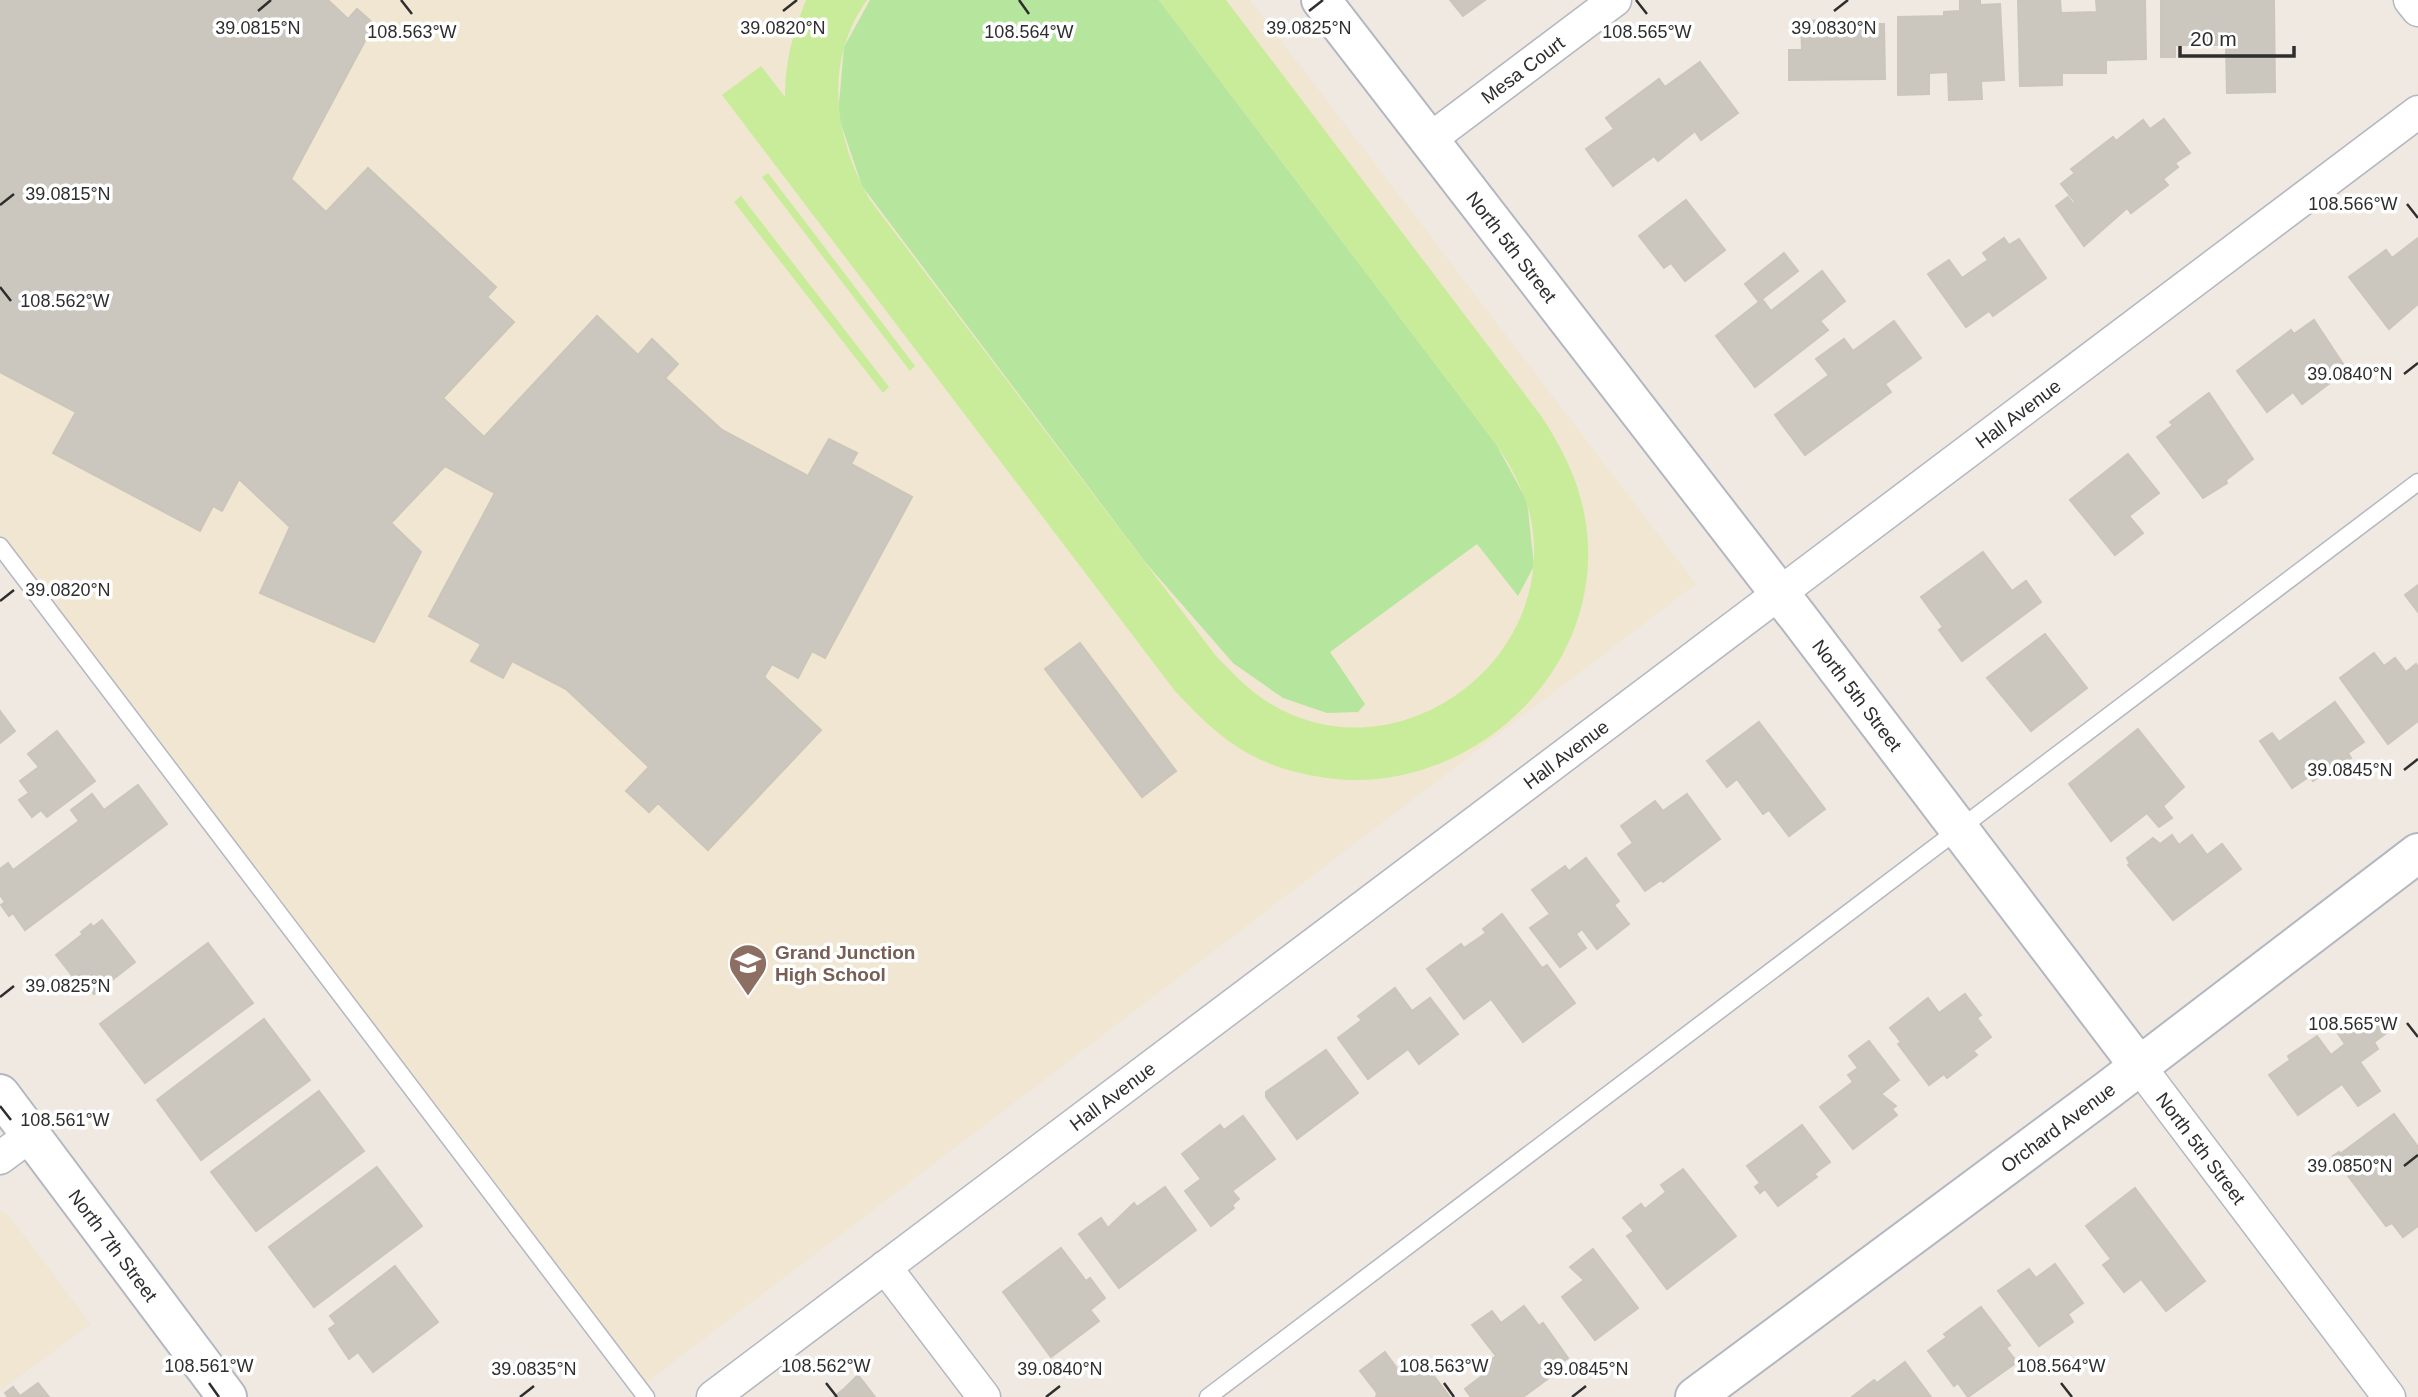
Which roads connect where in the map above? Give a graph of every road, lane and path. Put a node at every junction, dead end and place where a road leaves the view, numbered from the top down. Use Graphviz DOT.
graph roads {
  1 [pos="1321,0"];
  2 [pos="1615,0"];
  3 [pos="2410,0"];
  4 [pos="2418,10"];
  5 [pos="2418,112"];
  6 [pos="1429,140"];
  7 [pos="2418,482"];
  8 [pos="0,546"];
  9 [pos="1779,592"];
  10 [pos="1960,829"];
  11 [pos="2418,853"];
  12 [pos="2139,1066"];
  13 [pos="0,1094"];
  14 [pos="31,1135"];
  15 [pos="0,1158"];
  16 [pos="886,1267"];
  17 [pos="228,1397"];
  18 [pos="646,1397"];
  19 [pos="713,1397"];
  20 [pos="984,1397"];
  21 [pos="1208,1397"];
  22 [pos="1695,1397"];
  23 [pos="2389,1397"];
  1 -- 6 [label="street, North 5th Street"];
  2 -- 6 [label="street, Mesa Court"];
  3 -- 4 [label="street"];
  5 -- 9 [label="street, Hall Avenue"];
  6 -- 9 [label="street, North 5th Street"];
  7 -- 10 [label="lane"];
  8 -- 18 [label="lane"];
  9 -- 10 [label="street, North 5th Street"];
  9 -- 16 [label="street, Hall Avenue"];
  10 -- 12 [label="street, North 5th Street"];
  10 -- 21 [label="lane"];
  11 -- 12 [label="street, Orchard Avenue"];
  12 -- 22 [label="street, Orchard Avenue"];
  12 -- 23 [label="street, North 5th Street"];
  13 -- 14 [label="street, North 7th Street"];
  14 -- 15 [label="street"];
  14 -- 17 [label="street, North 7th Street"];
  16 -- 19 [label="street, Hall Avenue"];
  16 -- 20 [label="street"];
}
